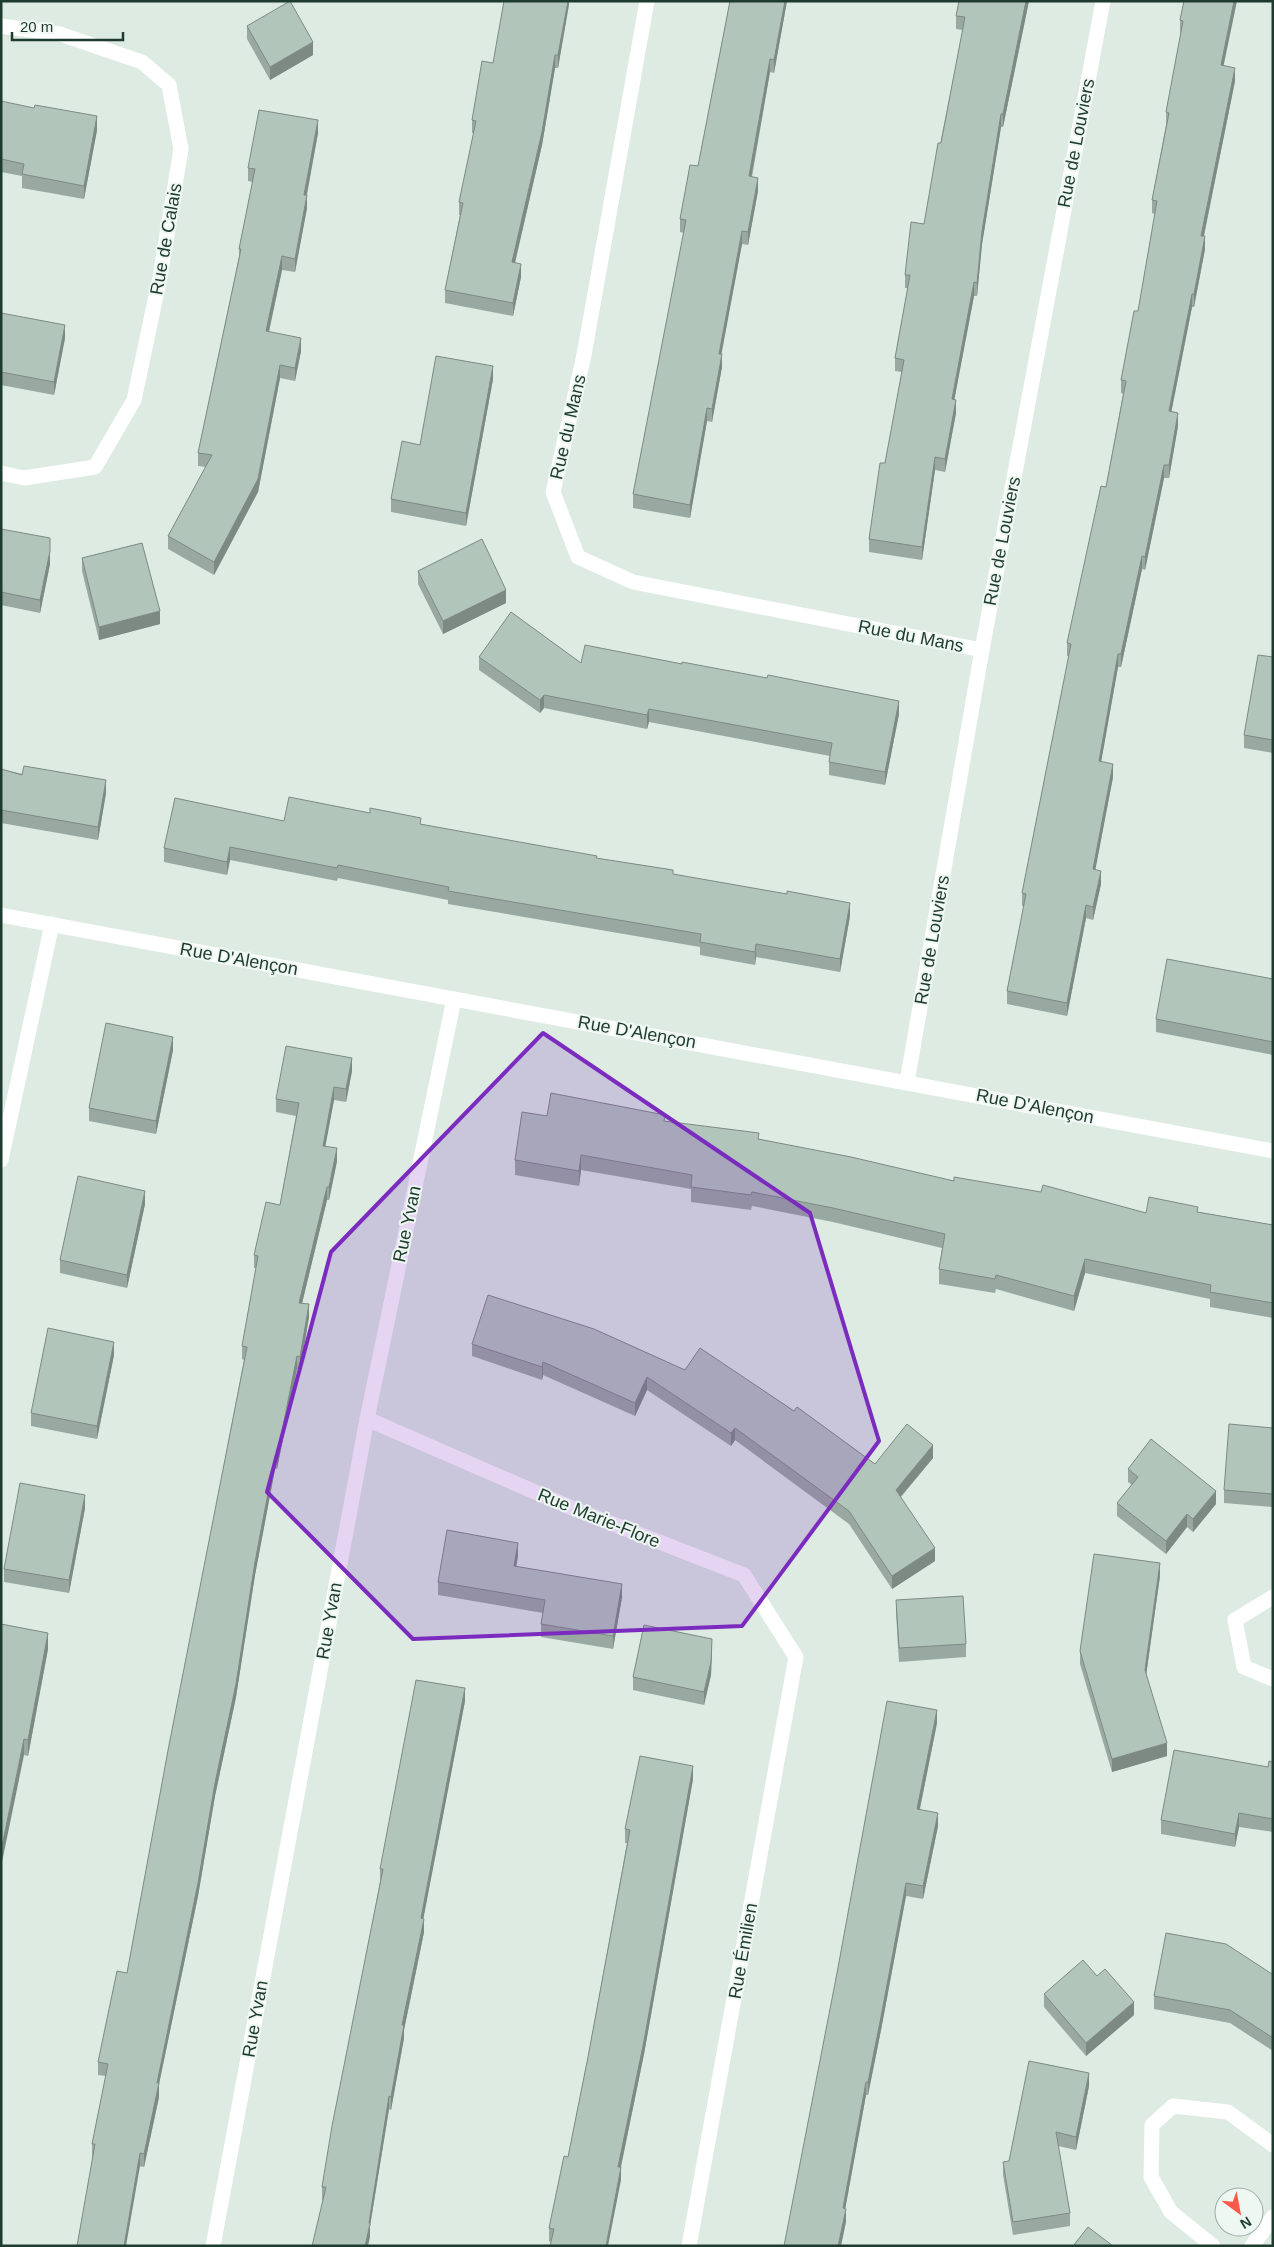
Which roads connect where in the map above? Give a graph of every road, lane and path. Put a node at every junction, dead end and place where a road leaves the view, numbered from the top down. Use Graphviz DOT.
graph roads {
  1 [pos="647,1"];
  2 [pos="1103,1"];
  3 [pos="1,26"];
  4 [pos="1,474"];
  5 [pos="982,650"];
  6 [pos="1,915"];
  7 [pos="52,924"];
  8 [pos="454,998"];
  9 [pos="907,1082"];
  10 [pos="1273,1150"];
  11 [pos="1,1160"];
  12 [pos="366,1419"];
  13 [pos="1273,1597"];
  14 [pos="796,1657"];
  15 [pos="1273,1679"];
  16 [pos="1273,2145"];
  17 [pos="1273,2217"];
  18 [pos="213,2246"];
  19 [pos="689,2246"];
  20 [pos="1213,2246"];
  21 [pos="1252,2246"];
  1 -- 5 [label="street, Rue du Mans"];
  2 -- 5 [label="street, Rue de Louviers"];
  3 -- 4 [label="street, Rue de Calais"];
  5 -- 9 [label="street, Rue de Louviers"];
  6 -- 7 [label="street, Rue D'Alençon"];
  7 -- 8 [label="street, Rue D'Alençon"];
  7 -- 11 [label="street"];
  8 -- 9 [label="street, Rue D'Alençon"];
  8 -- 12 [label="street, Rue Yvan"];
  9 -- 10 [label="street, Rue D'Alençon"];
  12 -- 14 [label="street, Rue Marie-Flore"];
  12 -- 18 [label="street, Rue Yvan"];
  13 -- 15 [label="street"];
  14 -- 19 [label="street, Rue Émilien"];
  16 -- 20 [label="street"];
  17 -- 21 [label="street"];
}
